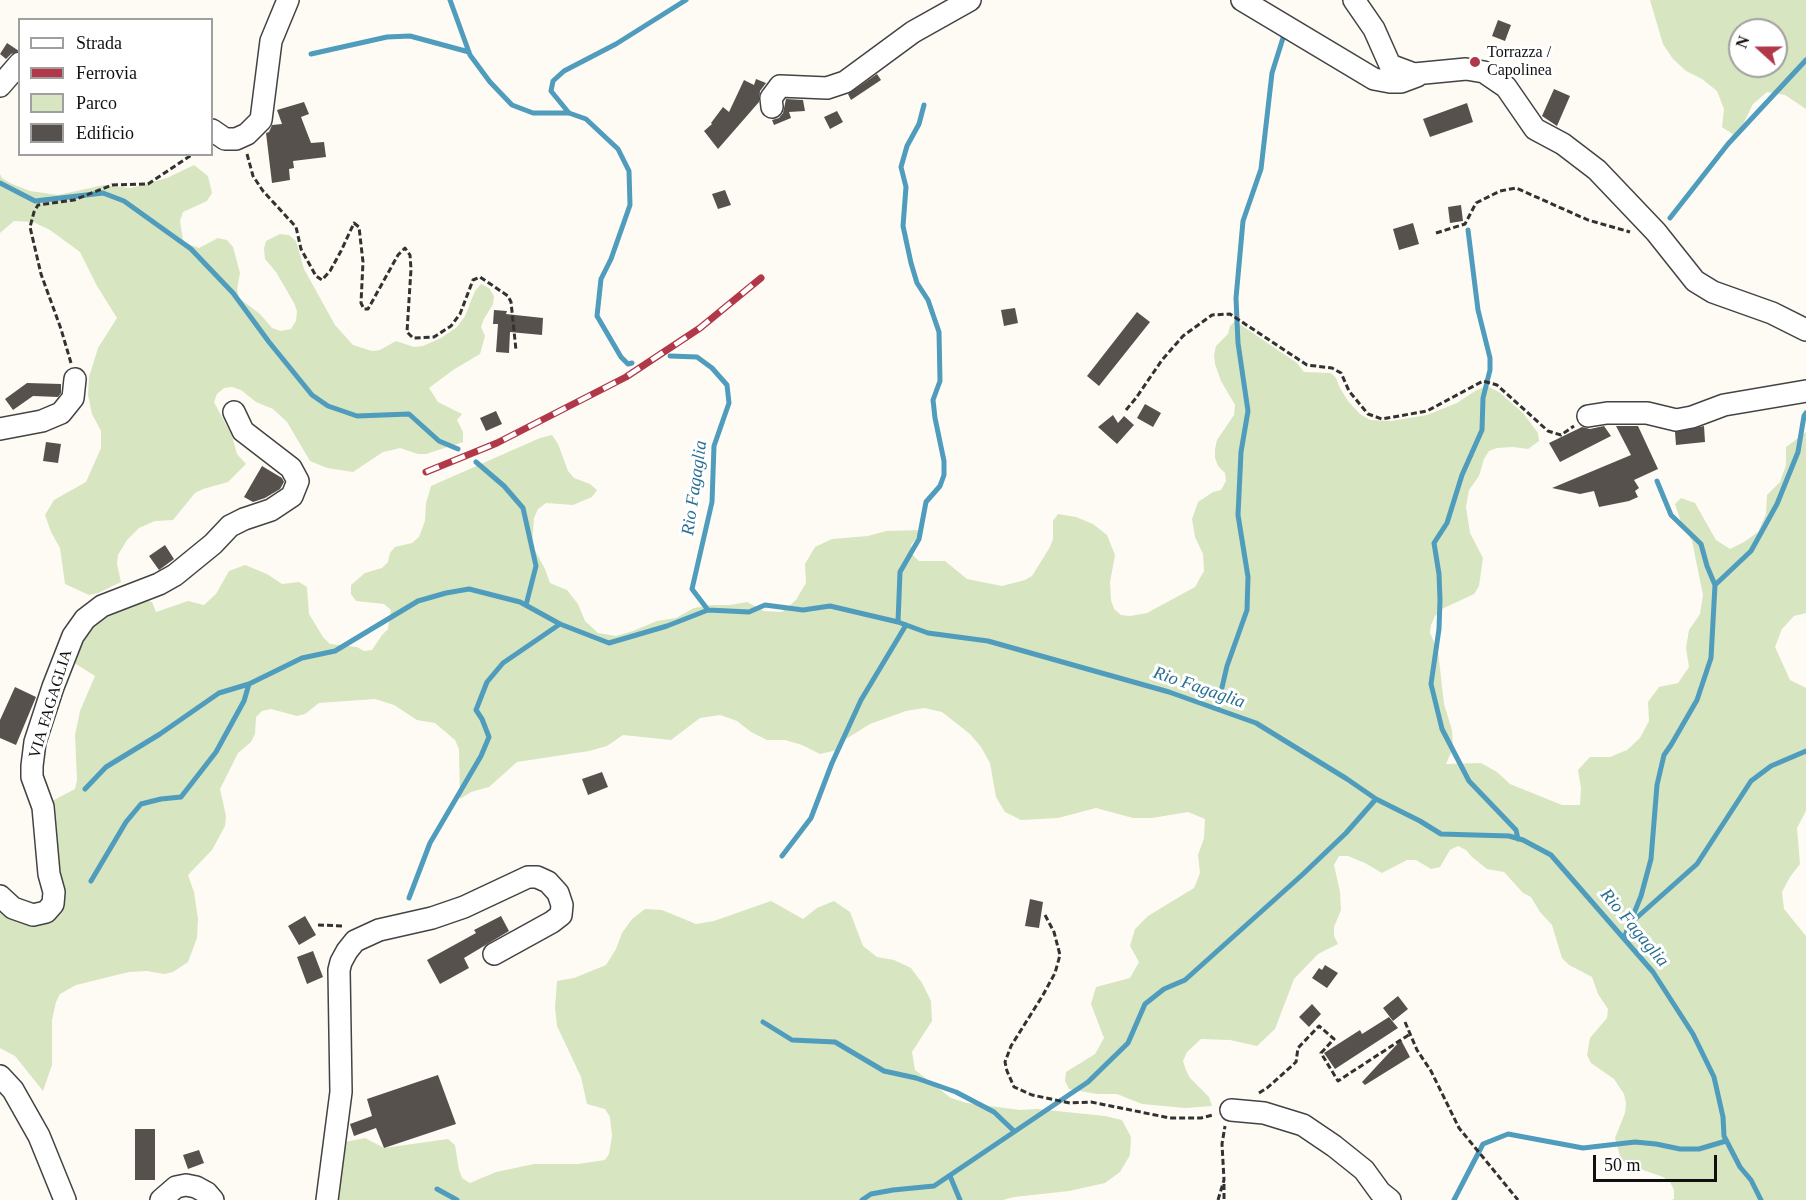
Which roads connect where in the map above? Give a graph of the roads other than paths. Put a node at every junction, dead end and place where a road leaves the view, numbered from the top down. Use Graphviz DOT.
graph roads {
  1 [pos="288,0"];
  2 [pos="970,0"];
  3 [pos="1242,0"];
  4 [pos="1354,0"];
  5 [pos="18,65"];
  6 [pos="1426,73"];
  7 [pos="0,86"];
  8 [pos="772,106"];
  9 [pos="213,131"];
  10 [pos="1806,330"];
  11 [pos="75,379"];
  12 [pos="1806,391"];
  13 [pos="234,412"];
  14 [pos="1588,416"];
  15 [pos="0,429"];
  16 [pos="0,896"];
  17 [pos="494,954"];
  18 [pos="0,1076"];
  19 [pos="1231,1110"];
  20 [pos="65,1200"];
  21 [pos="161,1200"];
  22 [pos="213,1200"];
  23 [pos="327,1200"];
  24 [pos="1390,1200"];
  1 -- 9 [label="street"];
  2 -- 8 [label="street"];
  3 -- 6 [label="street"];
  4 -- 6 [label="street"];
  5 -- 7 [label="street"];
  6 -- 10 [label="street"];
  11 -- 15 [label="street"];
  12 -- 14 [label="street"];
  13 -- 16 [label="street, VIA FAGAGLIA"];
  17 -- 23 [label="street"];
  18 -- 20 [label="street"];
  19 -- 24 [label="street"];
  21 -- 22 [label="street"];
}
